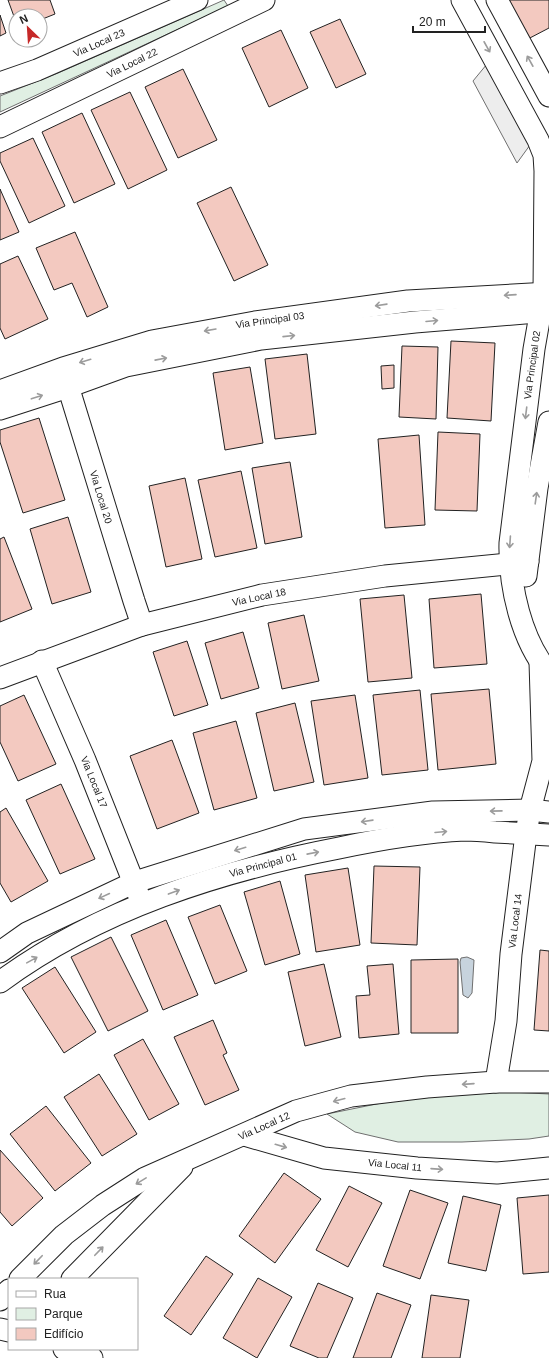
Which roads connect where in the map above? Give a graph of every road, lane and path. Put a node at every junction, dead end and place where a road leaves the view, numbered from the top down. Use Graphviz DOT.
graph roads {
  1 [pos="197,0"];
  2 [pos="462,0"];
  3 [pos="497,0"];
  4 [pos="251,3"];
  5 [pos="0,83"];
  6 [pos="549,96"];
  7 [pos="0,127"];
  8 [pos="546,302"];
  9 [pos="65,378"];
  10 [pos="0,391"];
  11 [pos="0,409"];
  12 [pos="549,422"];
  13 [pos="519,562"];
  14 [pos="142,624"];
  15 [pos="42,661"];
  16 [pos="544,667"];
  17 [pos="0,678"];
  18 [pos="546,757"];
  19 [pos="540,811"];
  20 [pos="526,834"];
  21 [pos="549,835"];
  22 [pos="135,882"];
  23 [pos="142,904"];
  24 [pos="0,952"];
  25 [pos="0,982"];
  26 [pos="496,1082"];
  27 [pos="549,1082"];
  28 [pos="244,1135"];
  29 [pos="189,1159"];
  30 [pos="549,1168"];
  31 [pos="21,1278"];
  32 [pos="73,1278"];
  33 [pos="8,1291"];
  34 [pos="0,1300"];
  35 [pos="67,1350"];
  36 [pos="92,1358"];
  1 -- 5 [label="street, Via Local 23"];
  2 -- 8 [label="street, Via Principal 02, one-way"];
  6 -- 3 [label="street, one-way"];
  4 -- 7 [label="street, Via Local 22"];
  8 -- 9 [label="street, Via Principal 03"];
  8 -- 13 [label="street, Via Principal 02, one-way"];
  9 -- 10 [label="street, Via Principal 03"];
  11 -- 9 [label="street, Via Principal 03, one-way"];
  9 -- 14 [label="street, Via Local 20"];
  13 -- 12 [label="street, Via Principal 02, one-way"];
  13 -- 14 [label="street, Via Local 18"];
  13 -- 16 [label="street, Via Principal 02"];
  14 -- 15 [label="street, Via Local 18"];
  15 -- 17 [label="street, Via Local 18"];
  15 -- 22 [label="street, Via Local 17"];
  16 -- 18 [label="street, Via Local 14"];
  18 -- 19 [label="street, Via Local 14"];
  19 -- 20 [label="street, Via Local 14"];
  19 -- 22 [label="street, Via Principal 01, one-way"];
  20 -- 21 [label="street, Via Principal 01"];
  23 -- 20 [label="street, Via Principal 01, one-way"];
  20 -- 26 [label="street, Via Local 14"];
  22 -- 23 [label="street, Via Local 17"];
  22 -- 24 [label="street, Via Principal 01, one-way"];
  25 -- 23 [label="street, Via Principal 01, one-way"];
  26 -- 27 [label="street, Via Local 12"];
  26 -- 28 [label="street, Via Local 12, one-way"];
  28 -- 29 [label="street, Via Local 12"];
  28 -- 30 [label="street, Via Local 11, one-way"];
  29 -- 31 [label="street, Via Local 12, one-way"];
  32 -- 29 [label="street, one-way"];
  33 -- 34 [label="street"];
  35 -- 36 [label="street"];
}
